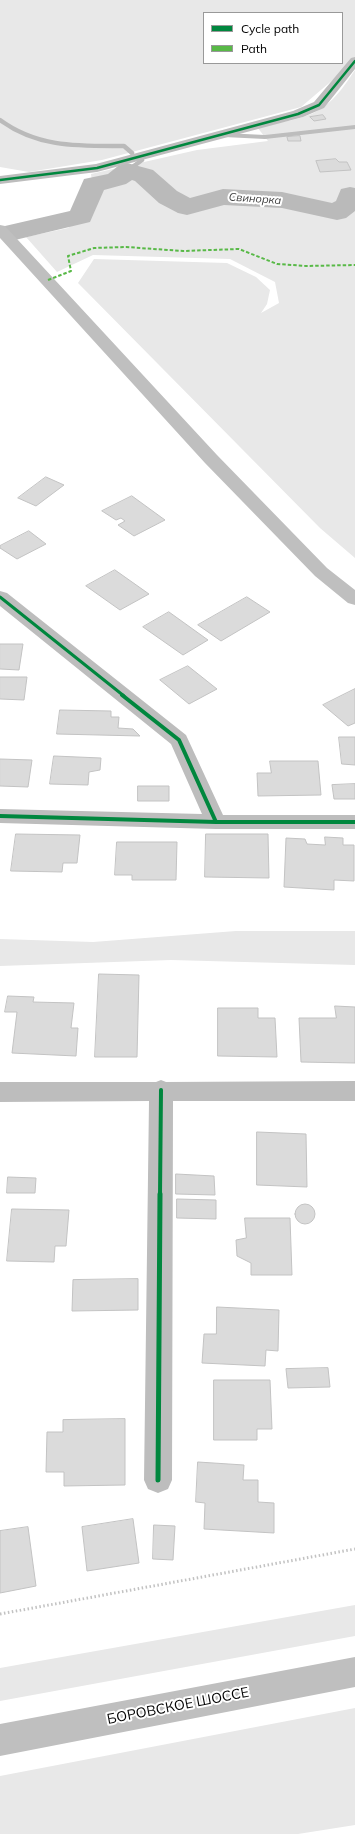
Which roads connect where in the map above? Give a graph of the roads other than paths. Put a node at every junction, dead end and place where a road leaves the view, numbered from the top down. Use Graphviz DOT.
graph roads {
  1 [pos="355,61"];
  2 [pos="355,127"];
  3 [pos="224,135"];
  4 [pos="0,180"];
  5 [pos="0,229"];
  6 [pos="0,597"];
  7 [pos="355,599"];
  8 [pos="0,816"];
  9 [pos="216,822"];
  10 [pos="355,822"];
  11 [pos="161,1090"];
  12 [pos="355,1091"];
  13 [pos="0,1092"];
  14 [pos="158,1480"];
  15 [pos="355,1672"];
  16 [pos="0,1740"];
  1 -- 3 [label="street"];
  2 -- 3 [label="lane"];
  3 -- 4 [label="street"];
  5 -- 7 [label="main road"];
  6 -- 9 [label="street"];
  8 -- 9 [label="street"];
  9 -- 10 [label="street"];
  11 -- 12 [label="street"];
  11 -- 13 [label="street"];
  11 -- 14 [label="street"];
  15 -- 16 [label="main road, БОРОВСКОЕ ШОССЕ"];
}
